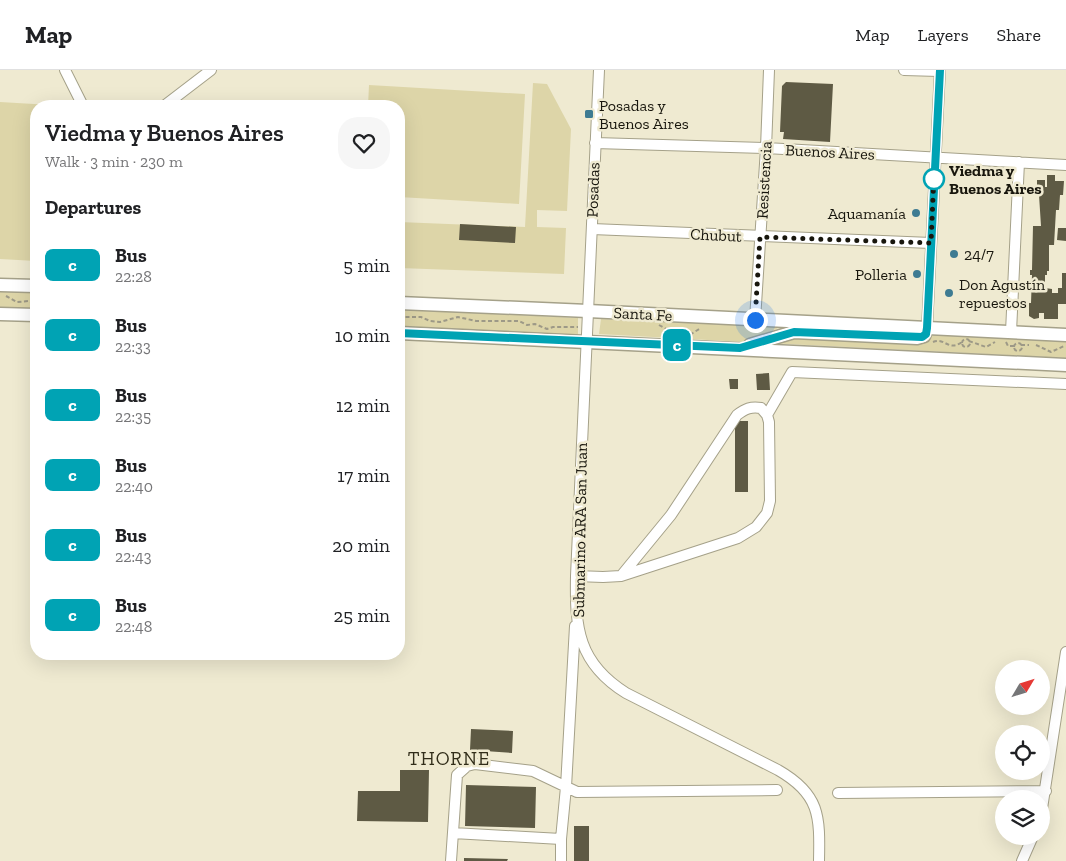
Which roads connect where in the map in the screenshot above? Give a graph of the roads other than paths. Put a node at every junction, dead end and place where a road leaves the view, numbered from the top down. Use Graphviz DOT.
graph roads {
  1 [pos="65,70"];
  2 [pos="211,70"];
  3 [pos="599,70"];
  4 [pos="769,70"];
  5 [pos="904,70"];
  6 [pos="940,71"];
  7 [pos="80,100"];
  8 [pos="172,100"];
  9 [pos="595,143"];
  10 [pos="766,148"];
  11 [pos="935,158"];
  12 [pos="1019,162"];
  13 [pos="1066,165"];
  14 [pos="592,229"];
  15 [pos="760,237"];
  16 [pos="931,243"];
  17 [pos="30,287"];
  18 [pos="1,290"];
  19 [pos="405,303"];
  20 [pos="588,311"];
  21 [pos="0,314"];
  22 [pos="30,315"];
  23 [pos="755,320"];
  24 [pos="927,328"];
  25 [pos="405,332"];
  26 [pos="1005,336"];
  27 [pos="1065,340"];
  28 [pos="586,341"];
  29 [pos="740,348"];
  30 [pos="1066,365"];
  31 [pos="1066,384"];
  32 [pos="767,415"];
  33 [pos="576,576"];
  34 [pos="621,576"];
  35 [pos="576,610"];
  36 [pos="1066,652"];
  37 [pos="566,787"];
  38 [pos="777,790"];
  39 [pos="1046,790"];
  40 [pos="995,791"];
  41 [pos="838,793"];
  42 [pos="453,834"];
  43 [pos="561,839"];
  44 [pos="1029,845"];
  45 [pos="451,861"];
  46 [pos="561,861"];
  47 [pos="819,861"];
  48 [pos="1022,861"];
  1 -- 7 [label="street"];
  2 -- 8 [label="street"];
  3 -- 9 [label="street, Posadas"];
  4 -- 10 [label="street, Resistencia"];
  5 -- 6 [label="street"];
  6 -- 11 [label="street"];
  9 -- 10 [label="street, Buenos Aires"];
  9 -- 14 [label="street, Posadas"];
  10 -- 11 [label="street, Buenos Aires"];
  10 -- 15 [label="street, Resistencia"];
  11 -- 12 [label="street, Buenos Aires"];
  11 -- 16 [label="street"];
  12 -- 13 [label="street, Buenos Aires"];
  12 -- 26 [label="street"];
  14 -- 15 [label="street, Chubut"];
  14 -- 20 [label="street, Posadas"];
  15 -- 16 [label="street, Chubut"];
  15 -- 23 [label="street, Resistencia"];
  16 -- 24 [label="street"];
  17 -- 18 [label="main road"];
  19 -- 20 [label="main road, Santa Fe"];
  20 -- 23 [label="main road, Santa Fe"];
  20 -- 28 [label="street, Submarino ARA San Juan"];
  21 -- 22 [label="main road"];
  23 -- 24 [label="main road, Santa Fe"];
  24 -- 26 [label="main road, Santa Fe"];
  24 -- 29 [label="main road"];
  25 -- 28 [label="main road, Santa Fe"];
  26 -- 27 [label="main road, Santa Fe"];
  28 -- 29 [label="main road, Santa Fe"];
  28 -- 33 [label="street, Submarino ARA San Juan"];
  29 -- 30 [label="main road, Santa Fe"];
  31 -- 32 [label="street"];
  32 -- 34 [label="street"];
  32 -- 34 [label="street"];
  33 -- 34 [label="street"];
  33 -- 35 [label="street, Submarino ARA San Juan"];
  35 -- 37 [label="street"];
  35 -- 47 [label="street, Submarino ARA San Juan"];
  36 -- 39 [label="street"];
  37 -- 38 [label="street"];
  37 -- 42 [label="street"];
  37 -- 43 [label="street"];
  40 -- 41 [label="street"];
  42 -- 43 [label="street"];
  42 -- 45 [label="street"];
  43 -- 46 [label="street"];
  44 -- 48 [label="street"];
}
